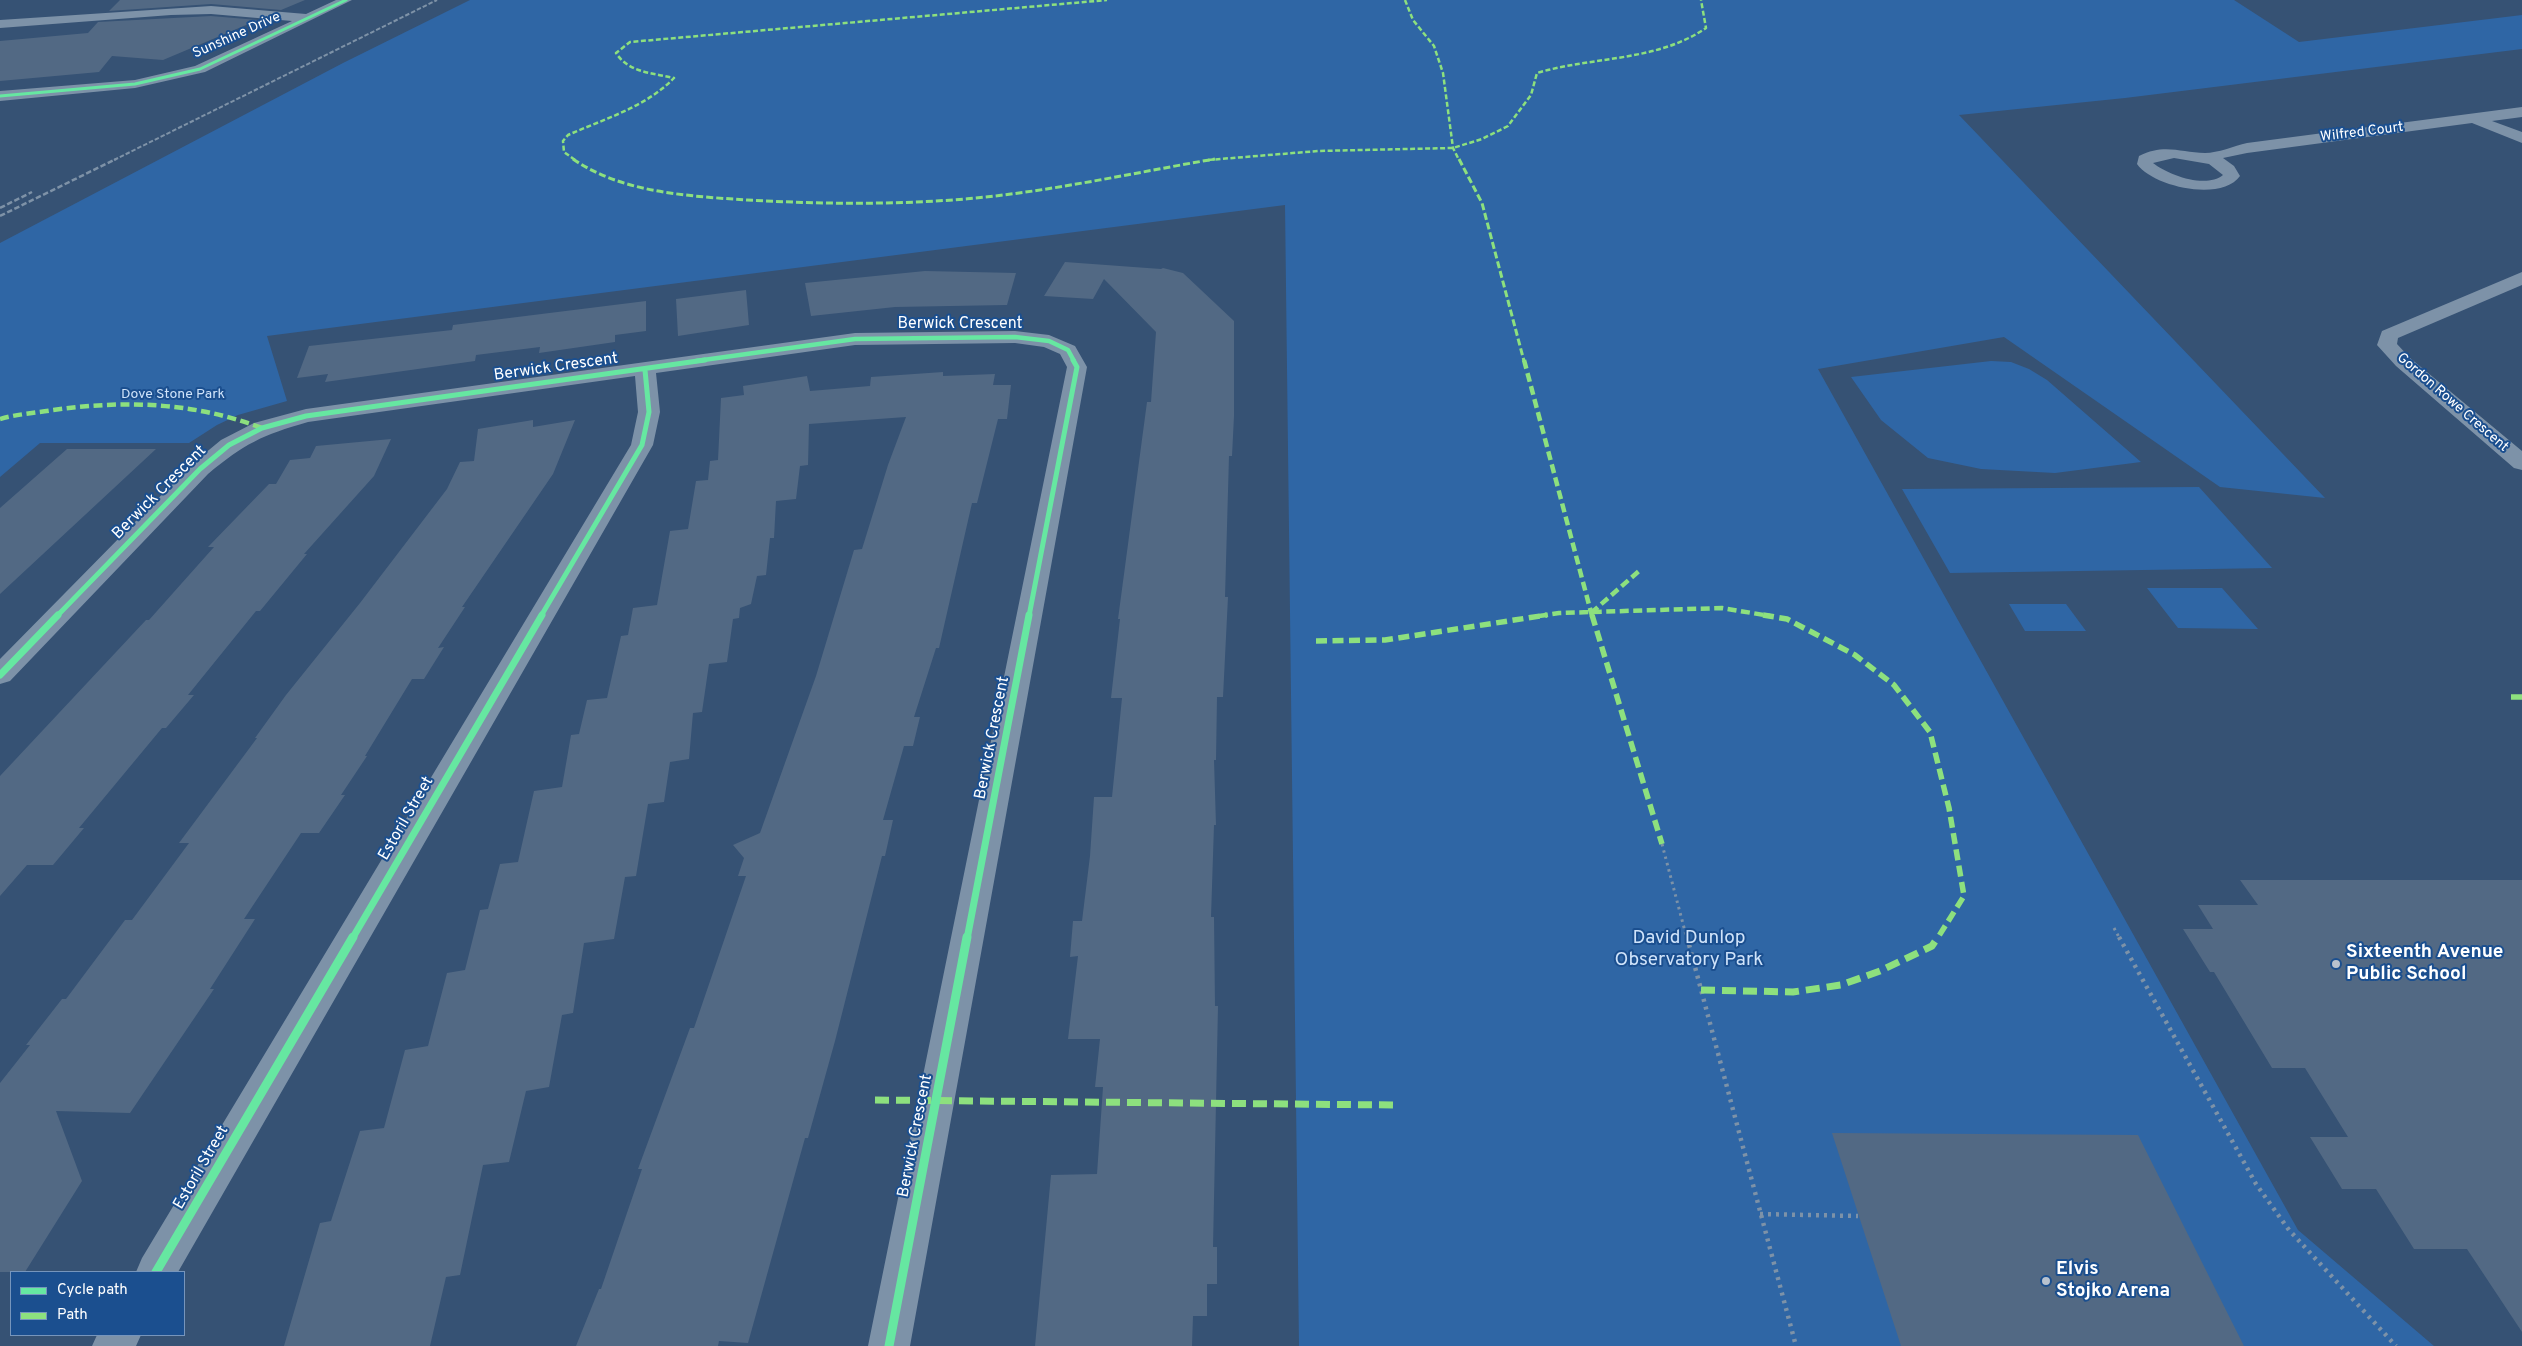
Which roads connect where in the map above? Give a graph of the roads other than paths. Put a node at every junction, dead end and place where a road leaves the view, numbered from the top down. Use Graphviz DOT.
graph roads {
  1 [pos="346,0"];
  2 [pos="308,18"];
  3 [pos="0,24"];
  4 [pos="0,96"];
  5 [pos="2522,112"];
  6 [pos="2473,118"];
  7 [pos="2522,138"];
  8 [pos="2204,158"];
  9 [pos="2522,278"];
  10 [pos="645,370"];
  11 [pos="2522,463"];
  12 [pos="0,675"];
  13 [pos="157,1271"];
  14 [pos="889,1346"];
  1 -- 2 [label="street, Sunshine Drive"];
  2 -- 3 [label="street"];
  2 -- 4 [label="street, Sunshine Drive"];
  5 -- 6 [label="street, Wilfred Court"];
  6 -- 7 [label="street"];
  6 -- 8 [label="street, Wilfred Court"];
  9 -- 11 [label="street, Gordon Rowe Crescent"];
  10 -- 12 [label="street, Berwick Crescent"];
  10 -- 13 [label="street, Estoril Street"];
  10 -- 14 [label="street, Berwick Crescent"];
}
